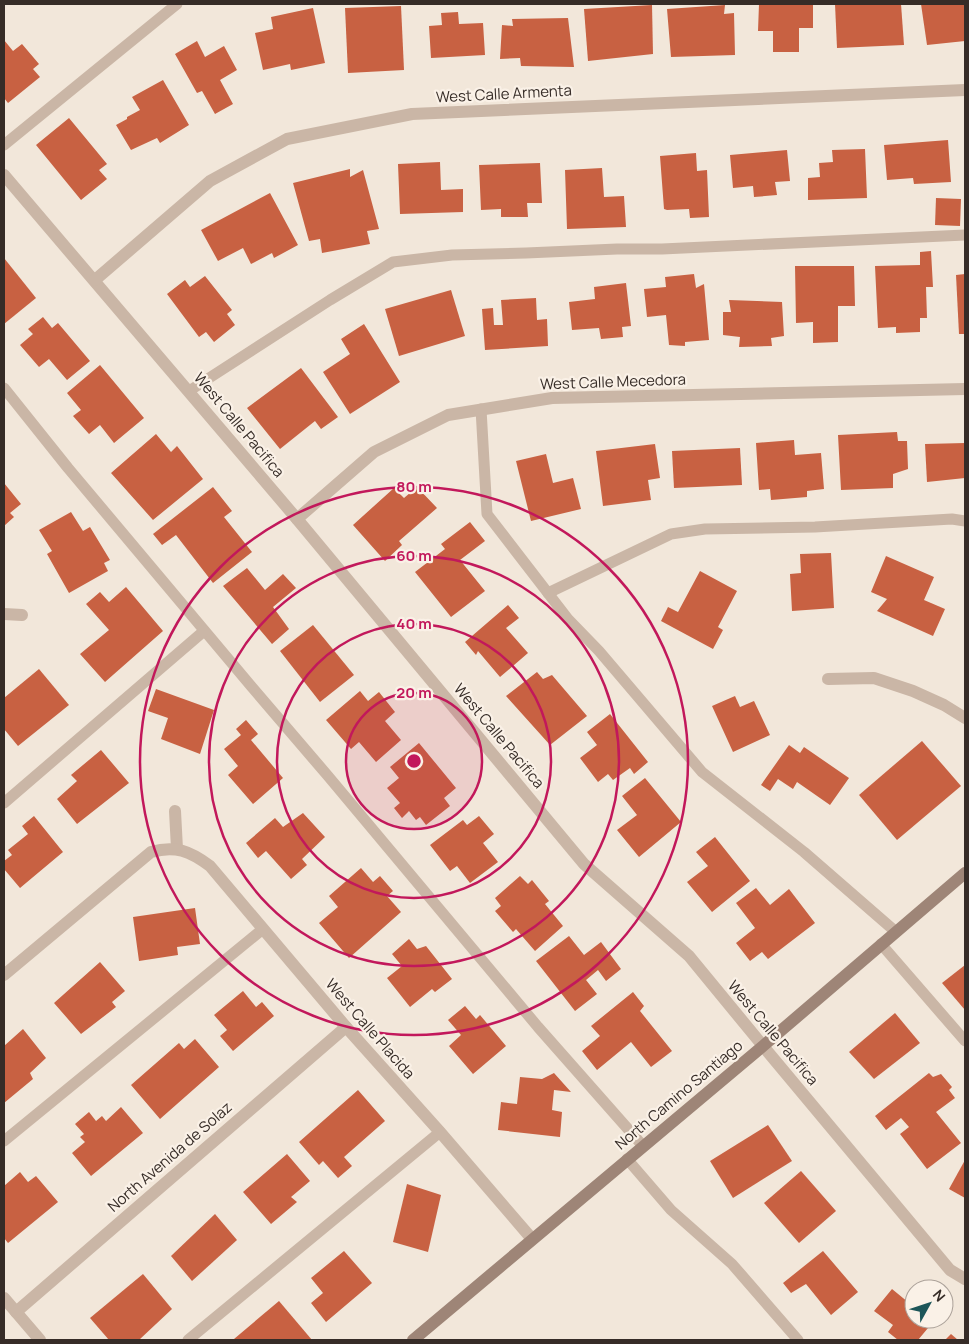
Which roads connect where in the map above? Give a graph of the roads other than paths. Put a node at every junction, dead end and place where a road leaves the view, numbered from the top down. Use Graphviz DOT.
graph roads {
  1 [pos="177,4"];
  2 [pos="965,90"];
  3 [pos="4,146"];
  4 [pos="4,174"];
  5 [pos="965,235"];
  6 [pos="95,280"];
  7 [pos="4,388"];
  8 [pos="965,389"];
  9 [pos="189,391"];
  10 [pos="481,410"];
  11 [pos="297,519"];
  12 [pos="965,521"];
  13 [pos="548,592"];
  14 [pos="4,614"];
  15 [pos="22,615"];
  16 [pos="204,631"];
  17 [pos="828,679"];
  18 [pos="965,718"];
  19 [pos="4,803"];
  20 [pos="175,811"];
  21 [pos="177,849"];
  22 [pos="965,873"];
  23 [pos="263,929"];
  24 [pos="896,932"];
  25 [pos="881,944"];
  26 [pos="4,975"];
  27 [pos="346,1027"];
  28 [pos="965,1040"];
  29 [pos="762,1046"];
  30 [pos="440,1132"];
  31 [pos="4,1141"];
  32 [pos="643,1146"];
  33 [pos="627,1159"];
  34 [pos="532,1239"];
  35 [pos="965,1280"];
  36 [pos="4,1298"];
  37 [pos="16,1312"];
  38 [pos="40,1340"];
  39 [pos="188,1340"];
  40 [pos="414,1340"];
  41 [pos="798,1340"];
  1 -- 3 [label="lane"];
  2 -- 6 [label="street, West Calle Armenta"];
  4 -- 6 [label="street, West Calle Pacifica"];
  5 -- 9 [label="lane"];
  6 -- 9 [label="street, West Calle Pacifica"];
  7 -- 16 [label="lane"];
  8 -- 10 [label="street, West Calle Mecedora"];
  9 -- 11 [label="street, West Calle Pacifica"];
  10 -- 11 [label="street, West Calle Mecedora"];
  10 -- 13 [label="lane"];
  11 -- 29 [label="street, West Calle Pacifica"];
  12 -- 13 [label="lane"];
  13 -- 24 [label="lane"];
  14 -- 15 [label="street"];
  16 -- 19 [label="lane"];
  16 -- 32 [label="lane"];
  17 -- 18 [label="street"];
  20 -- 21 [label="street"];
  21 -- 23 [label="street, West Calle Placida"];
  21 -- 26 [label="street"];
  22 -- 24 [label="street, North Camino Santiago"];
  23 -- 27 [label="street, West Calle Placida"];
  23 -- 31 [label="lane"];
  24 -- 25 [label="street, North Camino Santiago"];
  25 -- 28 [label="lane"];
  25 -- 29 [label="street, North Camino Santiago"];
  27 -- 30 [label="street, West Calle Placida"];
  27 -- 37 [label="street, North Avenida de Solaz"];
  29 -- 32 [label="street, North Camino Santiago"];
  29 -- 35 [label="street, West Calle Pacifica"];
  30 -- 34 [label="street, West Calle Placida"];
  30 -- 39 [label="lane"];
  32 -- 33 [label="street, North Camino Santiago"];
  33 -- 34 [label="street, North Camino Santiago"];
  33 -- 41 [label="lane"];
  34 -- 40 [label="street, North Camino Santiago"];
  36 -- 37 [label="street"];
  37 -- 38 [label="street"];
}
